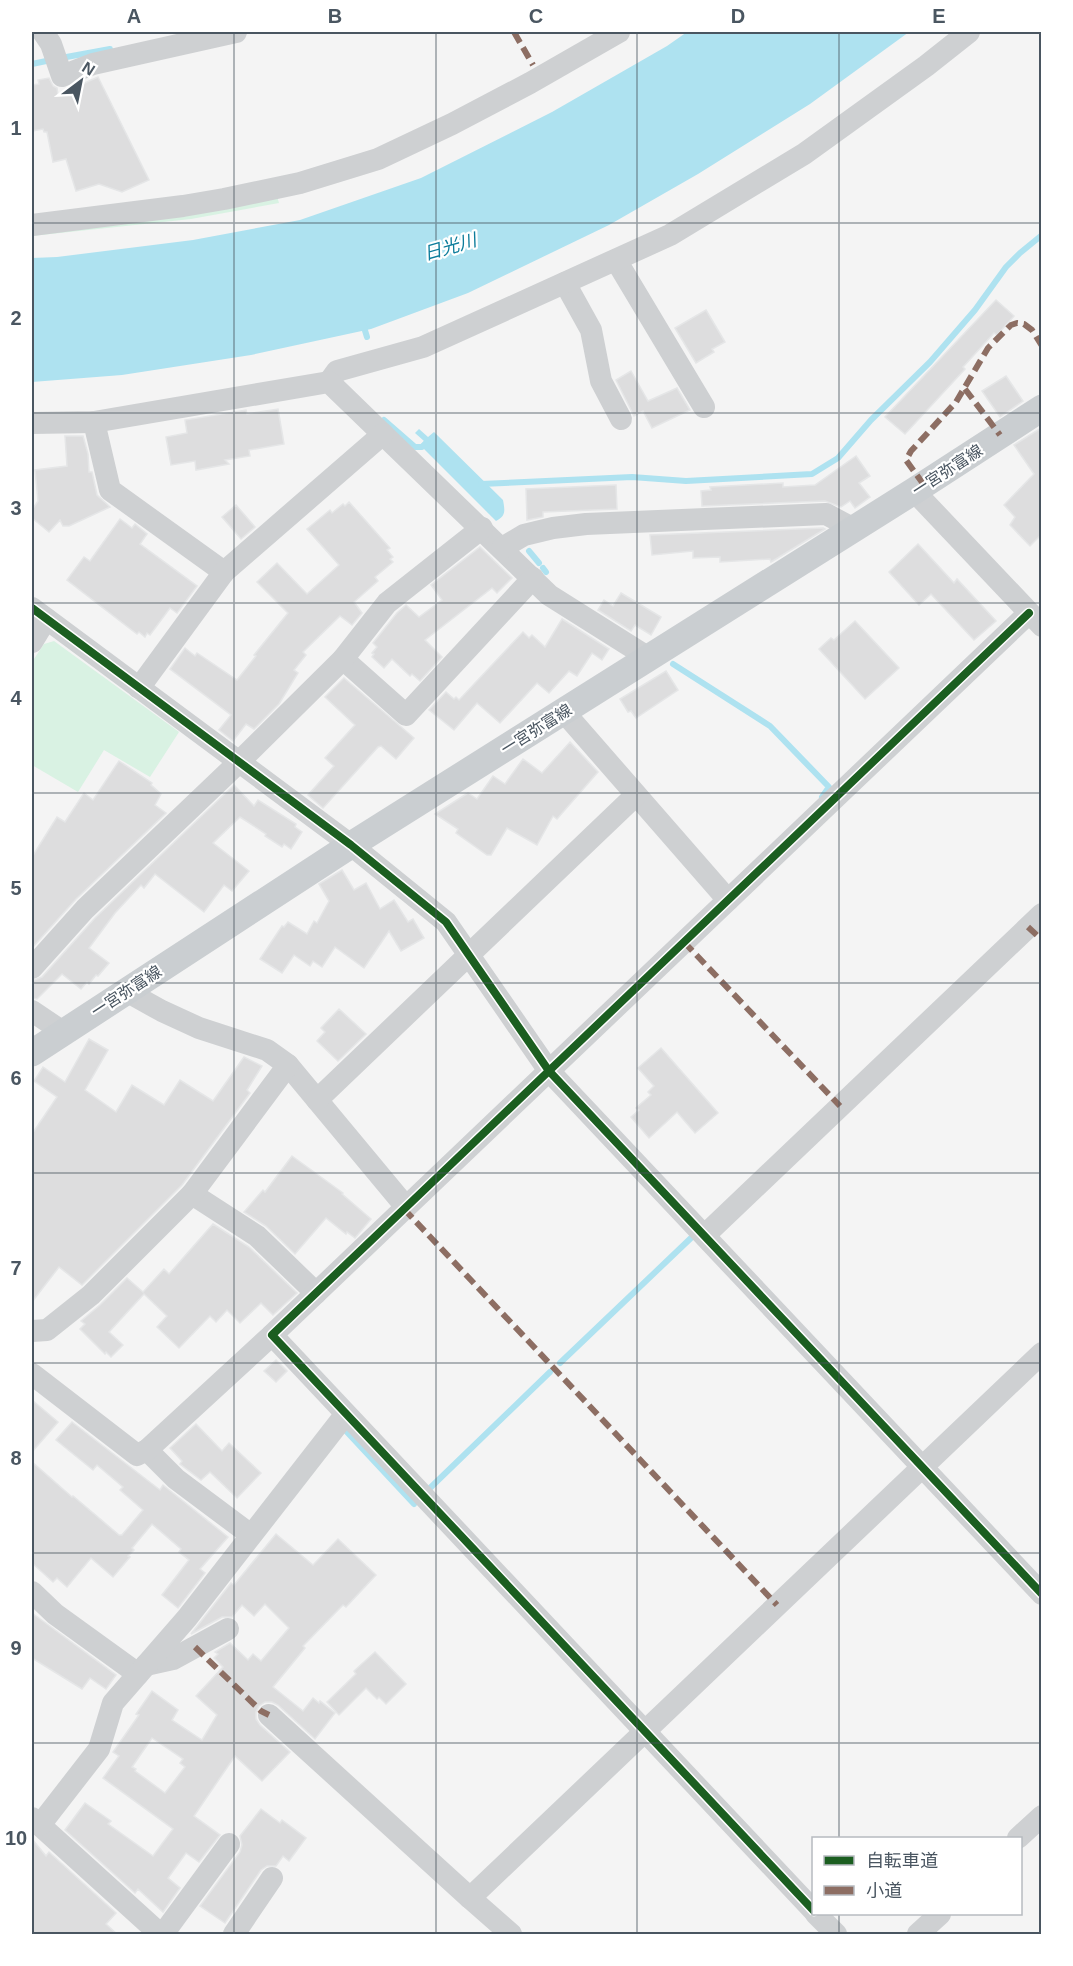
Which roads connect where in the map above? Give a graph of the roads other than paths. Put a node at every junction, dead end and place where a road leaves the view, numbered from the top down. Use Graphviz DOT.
graph roads {
  1 [pos="236,32"];
  2 [pos="619,32"];
  3 [pos="969,32"];
  4 [pos="40,35"];
  5 [pos="32,225"];
  6 [pos="616,260"];
  7 [pos="565,283"];
  8 [pos="329,382"];
  9 [pos="704,407"];
  10 [pos="1041,408"];
  11 [pos="621,419"];
  12 [pos="94,422"];
  13 [pos="32,423"];
  14 [pos="382,434"];
  15 [pos="914,491"];
  16 [pos="482,528"];
  17 [pos="854,529"];
  18 [pos="502,548"];
  19 [pos="224,572"];
  20 [pos="533,578"];
  21 [pos="39,613"];
  22 [pos="1035,620"];
  23 [pos="32,642"];
  24 [pos="649,658"];
  25 [pos="343,659"];
  26 [pos="139,688"];
  27 [pos="564,712"];
  28 [pos="239,762"];
  29 [pos="636,795"];
  30 [pos="351,845"];
  31 [pos="728,900"];
  32 [pos="1041,914"];
  33 [pos="469,954"];
  34 [pos="32,968"];
  35 [pos="126,991"];
  36 [pos="32,1011"];
  37 [pos="63,1032"];
  38 [pos="32,1053"];
  39 [pos="288,1065"];
  40 [pos="549,1071"];
  41 [pos="317,1100"];
  42 [pos="192,1194"];
  43 [pos="406,1207"];
  44 [pos="705,1235"];
  45 [pos="316,1293"];
  46 [pos="32,1331"];
  47 [pos="272,1335"];
  48 [pos="1041,1353"];
  49 [pos="32,1374"];
  50 [pos="345,1415"];
  51 [pos="147,1450"];
  52 [pos="922,1467"];
  53 [pos="251,1535"];
  54 [pos="32,1592"];
  55 [pos="1041,1594"];
  56 [pos="228,1629"];
  57 [pos="142,1670"];
  58 [pos="269,1715"];
  59 [pos="644,1731"];
  60 [pos="1041,1816"];
  61 [pos="36,1822"];
  62 [pos="1020,1837"];
  63 [pos="230,1844"];
  64 [pos="273,1878"];
  65 [pos="470,1898"];
  66 [pos="812,1909"];
  67 [pos="818,1915"];
  68 [pos="939,1915"];
  69 [pos="161,1935"];
  70 [pos="234,1935"];
  71 [pos="511,1935"];
  72 [pos="836,1935"];
  73 [pos="918,1935"];
  1 -- 4 [label="street"];
  2 -- 5 [label="street"];
  3 -- 6 [label="street"];
  6 -- 7 [label="street"];
  6 -- 9 [label="street"];
  7 -- 8 [label="street"];
  7 -- 11 [label="street"];
  8 -- 12 [label="street"];
  8 -- 14 [label="street"];
  10 -- 15 [label="main road, 一宮弥富線"];
  12 -- 13 [label="street"];
  12 -- 19 [label="street"];
  14 -- 16 [label="street"];
  14 -- 19 [label="street"];
  15 -- 17 [label="main road, 一宮弥富線"];
  15 -- 22 [label="street"];
  16 -- 18 [label="street"];
  16 -- 25 [label="street"];
  17 -- 18 [label="street"];
  17 -- 24 [label="main road, 一宮弥富線"];
  18 -- 20 [label="street"];
  19 -- 26 [label="street"];
  20 -- 24 [label="street"];
  20 -- 25 [label="street"];
  21 -- 23 [label="street"];
  21 -- 26 [label="street"];
  22 -- 31 [label="street"];
  24 -- 27 [label="main road, 一宮弥富線"];
  25 -- 28 [label="street"];
  26 -- 28 [label="street"];
  27 -- 29 [label="street"];
  27 -- 30 [label="main road, 一宮弥富線"];
  28 -- 30 [label="street"];
  28 -- 34 [label="street"];
  29 -- 31 [label="street"];
  29 -- 33 [label="street"];
  30 -- 33 [label="street"];
  30 -- 35 [label="main road, 一宮弥富線"];
  31 -- 40 [label="street"];
  32 -- 44 [label="street"];
  33 -- 40 [label="street"];
  33 -- 41 [label="street"];
  35 -- 37 [label="main road, 一宮弥富線"];
  35 -- 39 [label="street"];
  36 -- 37 [label="street"];
  37 -- 38 [label="main road, 一宮弥富線"];
  39 -- 41 [label="street"];
  39 -- 42 [label="street"];
  40 -- 43 [label="street"];
  40 -- 44 [label="street"];
  41 -- 43 [label="street"];
  42 -- 45 [label="street"];
  42 -- 46 [label="street"];
  43 -- 45 [label="street"];
  44 -- 52 [label="street"];
  45 -- 47 [label="street"];
  47 -- 50 [label="street"];
  47 -- 51 [label="street"];
  48 -- 52 [label="street"];
  49 -- 51 [label="street"];
  50 -- 53 [label="street"];
  50 -- 59 [label="street"];
  51 -- 53 [label="street"];
  52 -- 55 [label="street"];
  52 -- 59 [label="street"];
  53 -- 57 [label="street"];
  54 -- 57 [label="street"];
  56 -- 57 [label="street"];
  57 -- 61 [label="street"];
  58 -- 65 [label="street"];
  59 -- 65 [label="street"];
  59 -- 66 [label="street"];
  60 -- 62 [label="street"];
  61 -- 69 [label="street"];
  63 -- 69 [label="street"];
  64 -- 70 [label="street"];
  65 -- 71 [label="street"];
  67 -- 72 [label="street"];
  68 -- 73 [label="street"];
}
